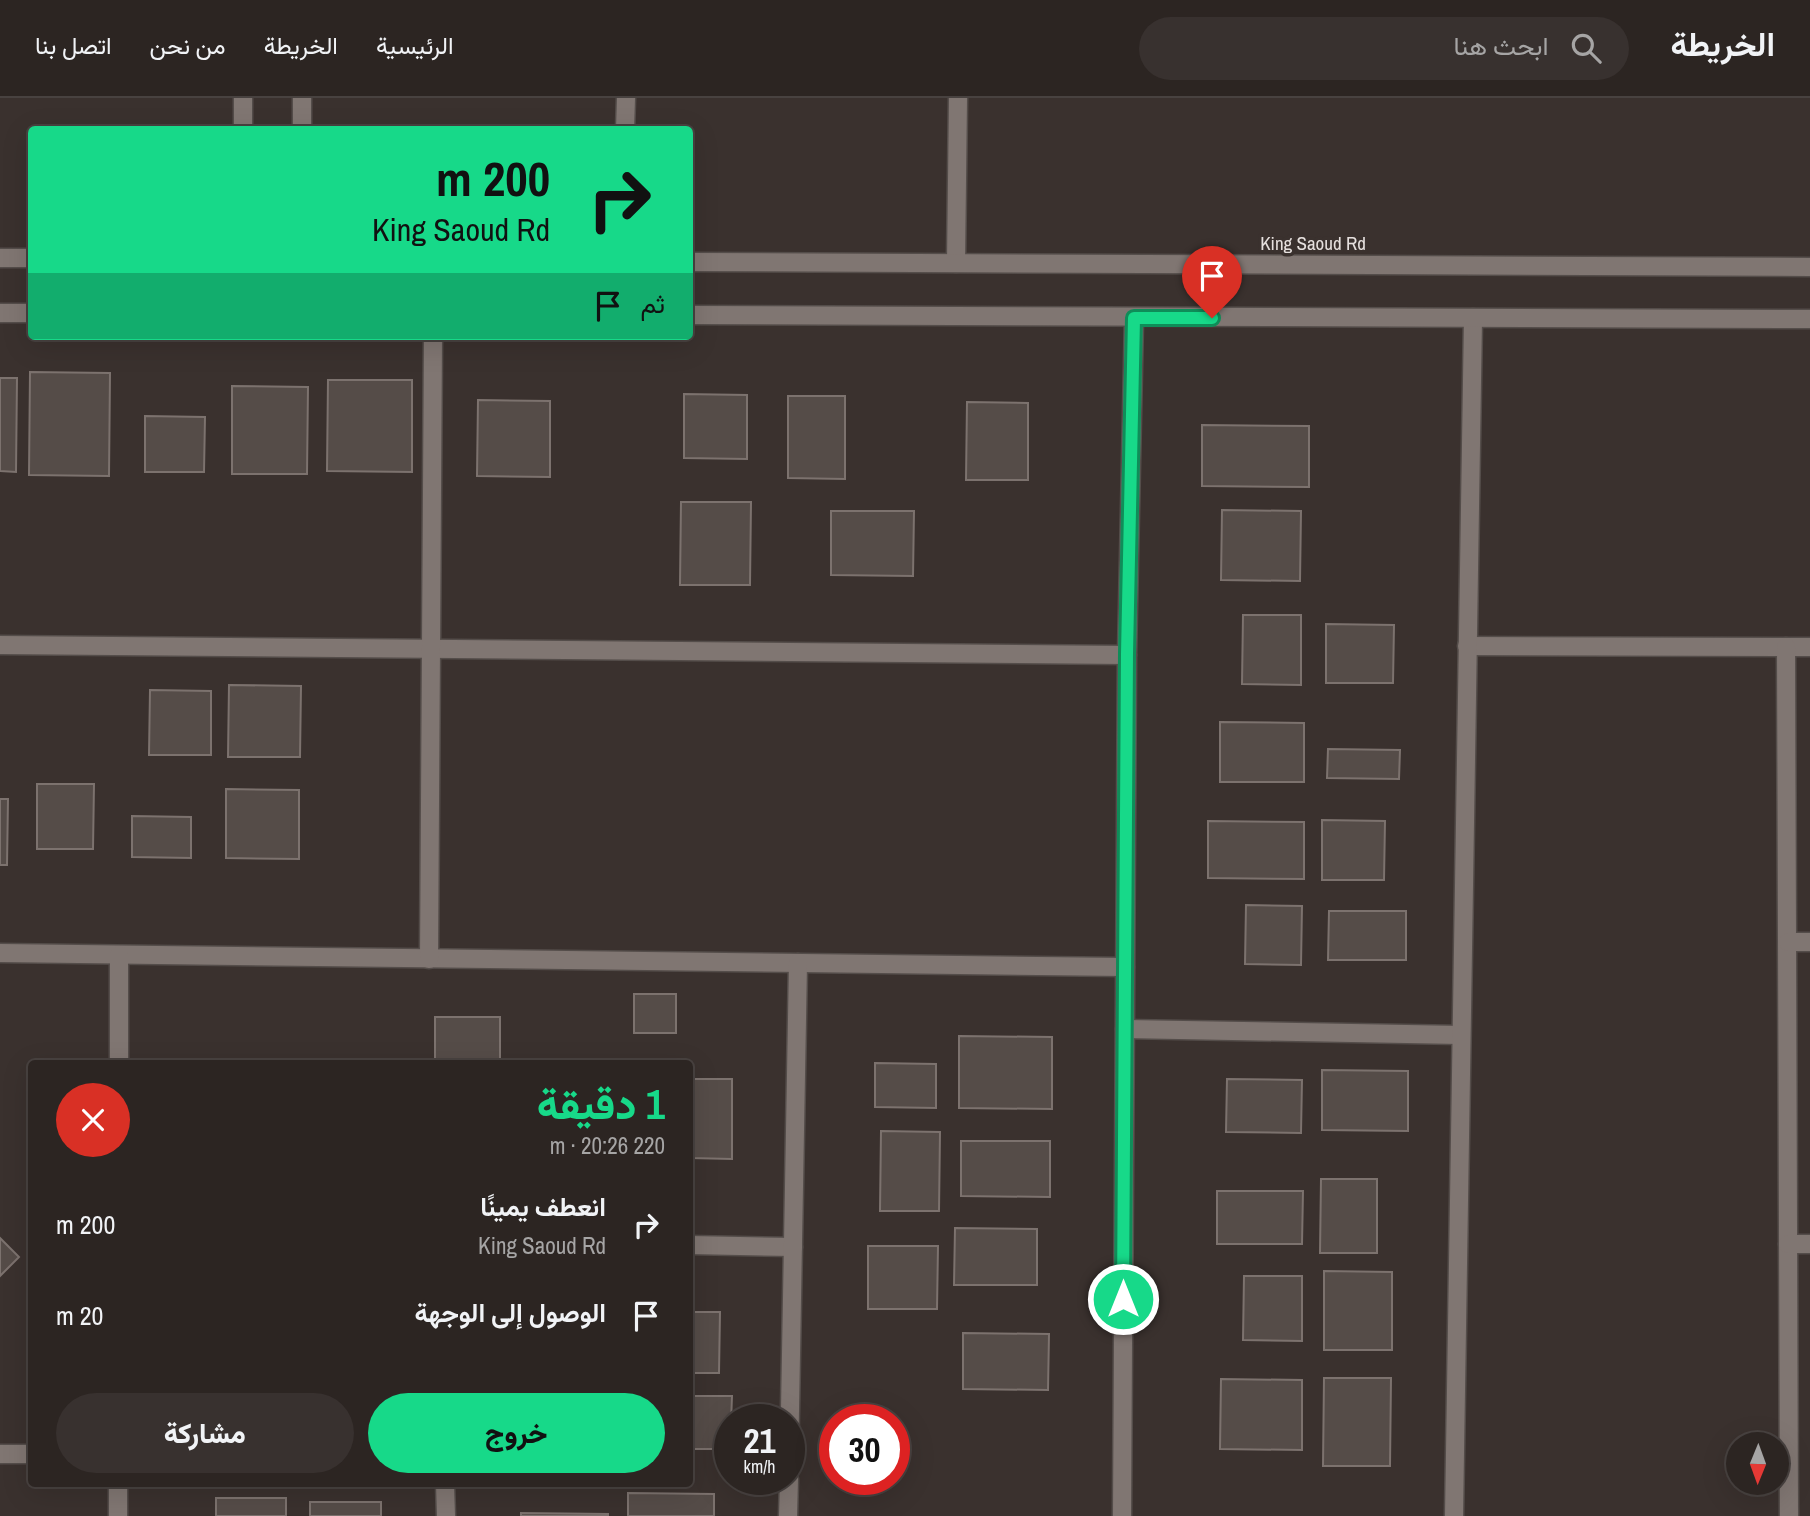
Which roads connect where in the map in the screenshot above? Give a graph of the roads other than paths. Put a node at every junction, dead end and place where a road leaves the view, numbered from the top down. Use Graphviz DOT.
graph roads {
  1 [pos="243,98"];
  2 [pos="302,98"];
  3 [pos="625,98"];
  4 [pos="958,98"];
  5 [pos="243,126"];
  6 [pos="302,126"];
  7 [pos="625,126"];
  8 [pos="0,258"];
  9 [pos="28,258"];
  10 [pos="693,261"];
  11 [pos="956,263"];
  12 [pos="1810,267"];
  13 [pos="0,313"];
  14 [pos="28,313"];
  15 [pos="693,315"];
  16 [pos="1134,318"];
  17 [pos="1473,318"];
  18 [pos="1810,319"];
  19 [pos="433,340"];
  20 [pos="0,645"];
  21 [pos="1467,646"];
  22 [pos="1786,647"];
  23 [pos="1810,647"];
  24 [pos="431,649"];
  25 [pos="1127,654"];
  26 [pos="1788,942"];
  27 [pos="1810,942"];
  28 [pos="0,953"];
  29 [pos="119,955"];
  30 [pos="429,959"];
  31 [pos="798,963"];
  32 [pos="1125,967"];
  33 [pos="1125,1029"];
  34 [pos="1461,1034"];
  35 [pos="119,1060"];
  36 [pos="1788,1244"];
  37 [pos="1810,1244"];
  38 [pos="693,1245"];
  39 [pos="793,1247"];
  40 [pos="790,1404"];
  41 [pos="0,1454"];
  42 [pos="28,1454"];
  43 [pos="118,1487"];
  44 [pos="446,1487"];
  45 [pos="789,1495"];
  46 [pos="118,1516"];
  47 [pos="446,1516"];
  48 [pos="788,1516"];
  49 [pos="1122,1516"];
  50 [pos="1454,1516"];
  51 [pos="1789,1516"];
  1 -- 5 [label="street"];
  2 -- 6 [label="street"];
  3 -- 7 [label="street"];
  4 -- 11 [label="street"];
  8 -- 9 [label="street"];
  10 -- 11 [label="street, King Saoud Rd"];
  11 -- 12 [label="street, King Saoud Rd"];
  13 -- 14 [label="street"];
  15 -- 16 [label="street"];
  16 -- 17 [label="street"];
  16 -- 25 [label="street"];
  17 -- 18 [label="street"];
  17 -- 21 [label="street"];
  19 -- 24 [label="street"];
  20 -- 24 [label="street"];
  21 -- 22 [label="street"];
  21 -- 34 [label="street"];
  22 -- 23 [label="street"];
  22 -- 26 [label="street"];
  24 -- 25 [label="street"];
  24 -- 30 [label="street"];
  25 -- 32 [label="street"];
  26 -- 27 [label="street"];
  26 -- 36 [label="street"];
  28 -- 29 [label="street"];
  29 -- 30 [label="street"];
  29 -- 35 [label="street"];
  30 -- 31 [label="street"];
  31 -- 32 [label="street"];
  31 -- 39 [label="street"];
  32 -- 33 [label="street"];
  33 -- 34 [label="street"];
  33 -- 49 [label="street"];
  34 -- 50 [label="street"];
  36 -- 37 [label="street"];
  36 -- 51 [label="street"];
  38 -- 39 [label="street"];
  39 -- 40 [label="street"];
  41 -- 42 [label="street"];
  43 -- 46 [label="street"];
  44 -- 47 [label="street"];
  45 -- 48 [label="street"];
}
